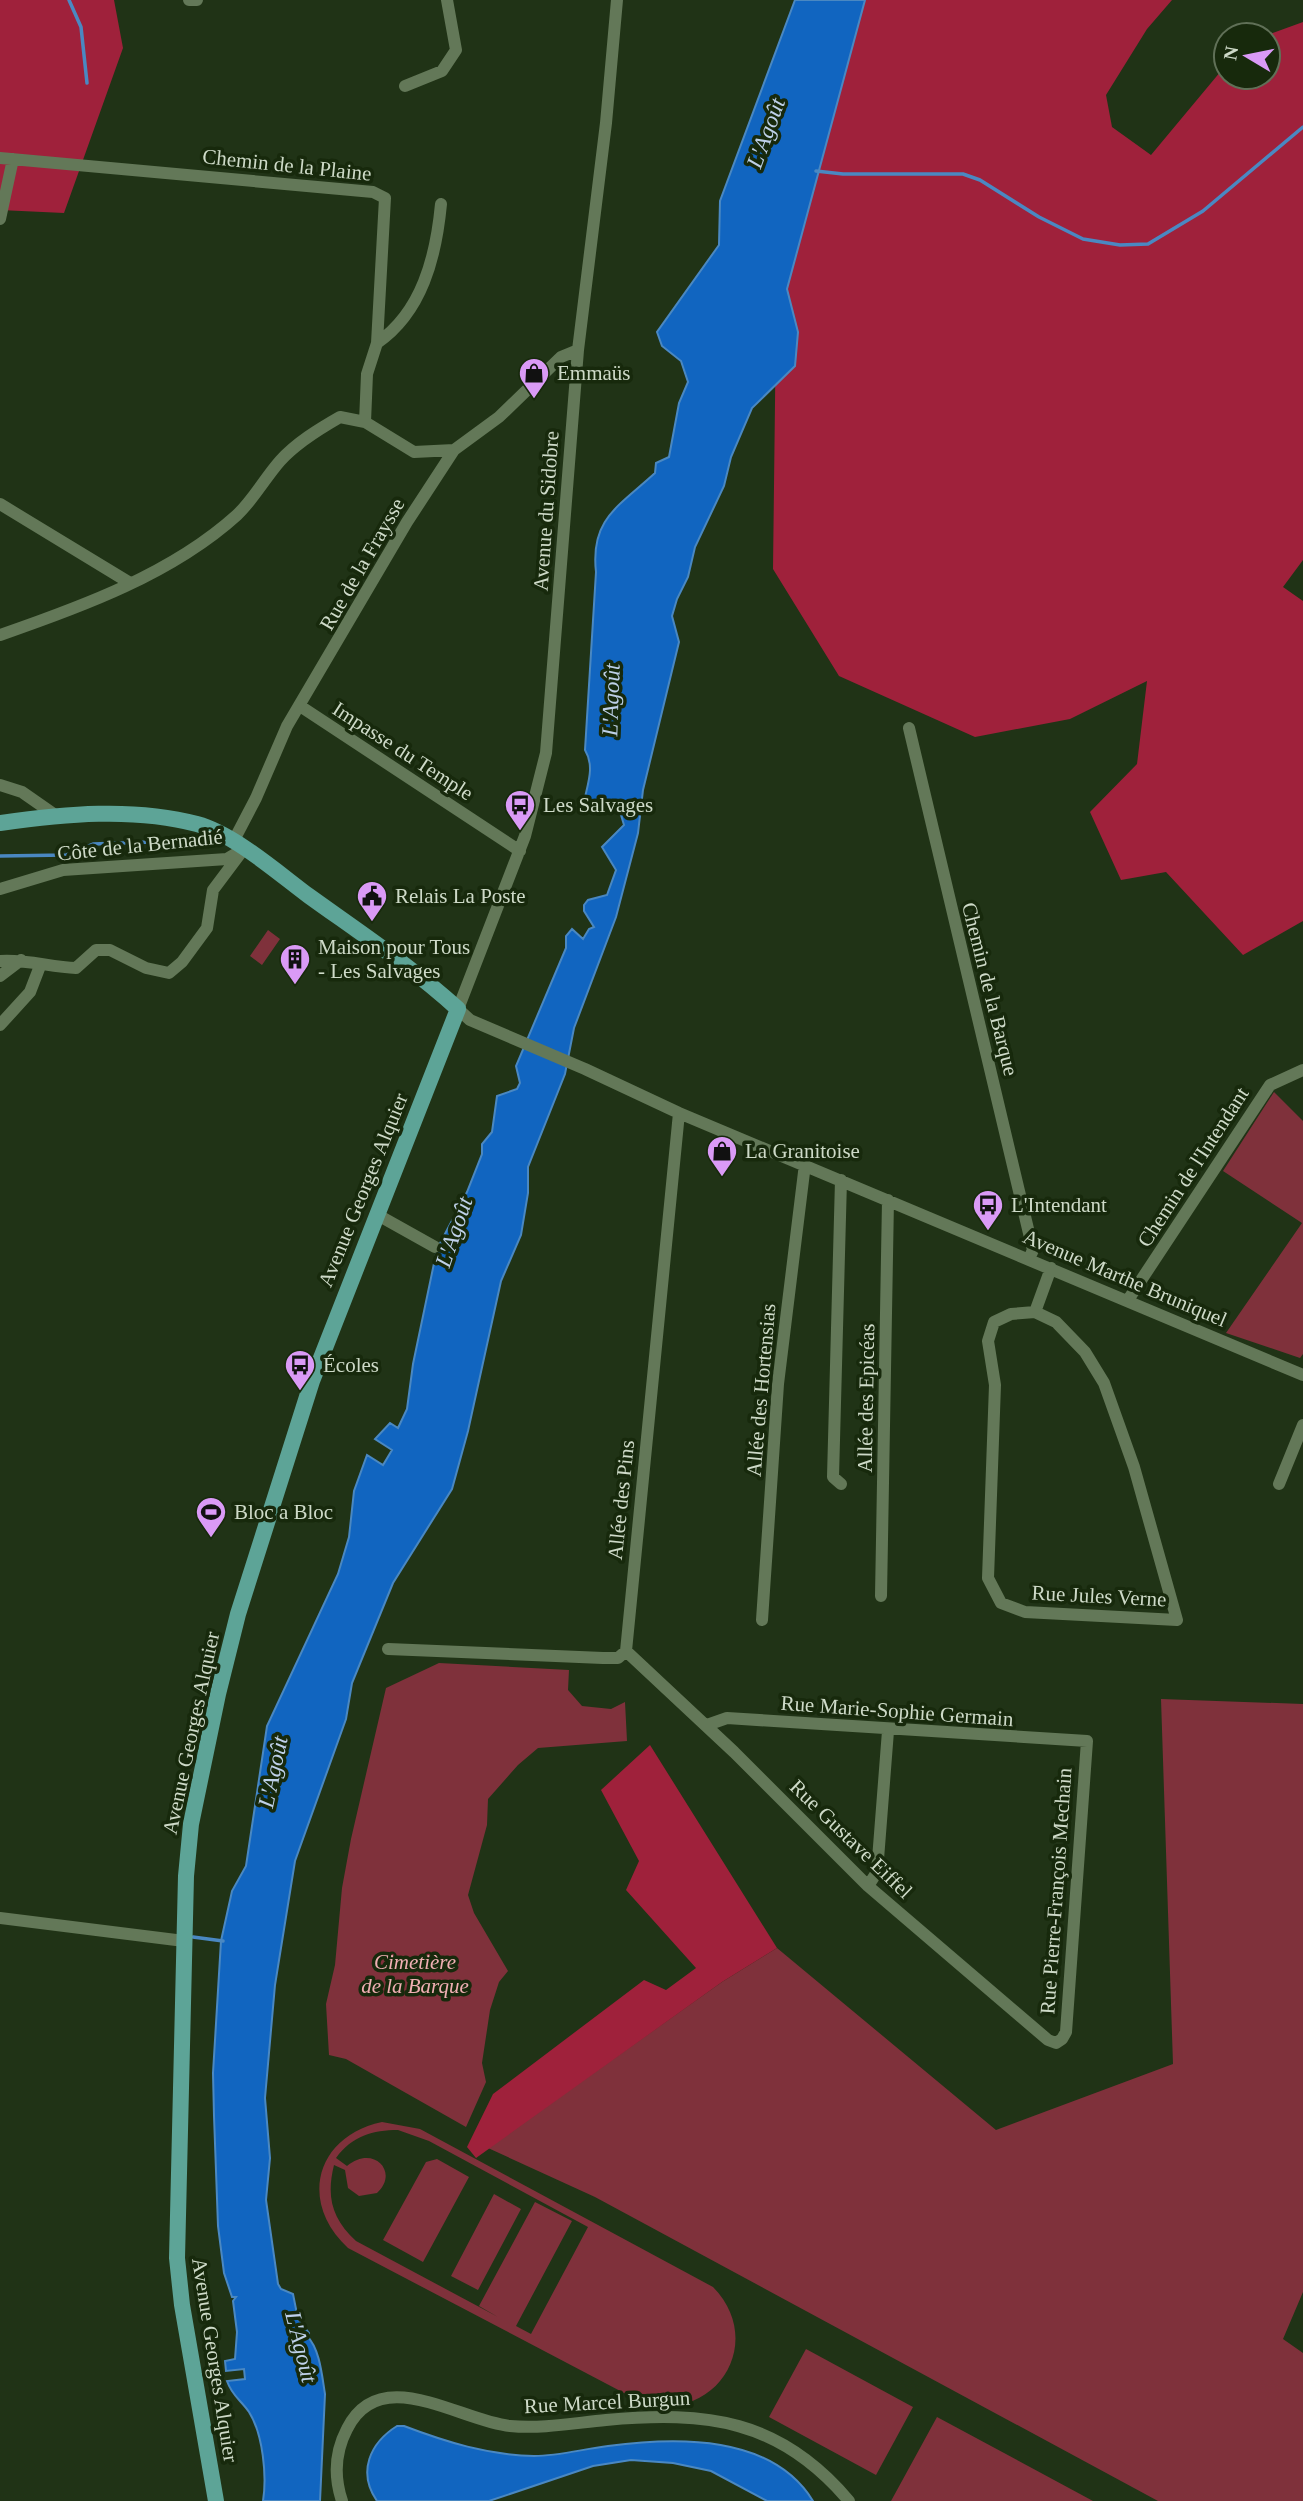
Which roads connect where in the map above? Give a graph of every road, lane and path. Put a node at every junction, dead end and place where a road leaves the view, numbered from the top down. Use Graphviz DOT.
graph roads {
  1 [pos="189,0"];
  2 [pos="197,0"];
  3 [pos="447,0"];
  4 [pos="617,1"];
  5 [pos="405,86"];
  6 [pos="6,159"];
  7 [pos="442,204"];
  8 [pos="0,219"];
  9 [pos="377,344"];
  10 [pos="578,350"];
  11 [pos="365,422"];
  12 [pos="454,450"];
  13 [pos="0,504"];
  14 [pos="130,583"];
  15 [pos="0,635"];
  16 [pos="300,706"];
  17 [pos="909,728"];
  18 [pos="0,785"];
  19 [pos="55,815"];
  20 [pos="0,823"];
  21 [pos="520,850"];
  22 [pos="237,851"];
  23 [pos="0,889"];
  24 [pos="21,960"];
  25 [pos="0,961"];
  26 [pos="40,966"];
  27 [pos="0,976"];
  28 [pos="458,1009"];
  29 [pos="0,1025"];
  30 [pos="1303,1070"];
  31 [pos="679,1113"];
  32 [pos="805,1164"];
  33 [pos="841,1180"];
  34 [pos="888,1200"];
  35 [pos="376,1214"];
  36 [pos="435,1247"];
  37 [pos="1029,1259"];
  38 [pos="1051,1268"];
  39 [pos="1128,1300"];
  40 [pos="1035,1312"];
  41 [pos="1303,1374"];
  42 [pos="1303,1425"];
  43 [pos="841,1484"];
  44 [pos="1279,1484"];
  45 [pos="881,1596"];
  46 [pos="762,1620"];
  47 [pos="388,1649"];
  48 [pos="626,1651"];
  49 [pos="707,1725"];
  50 [pos="888,1731"];
  51 [pos="1087,1741"];
  52 [pos="867,1886"];
  53 [pos="0,1918"];
  54 [pos="184,1941"];
  55 [pos="1059,2042"];
  56 [pos="216,2501"];
  57 [pos="342,2501"];
  58 [pos="849,2501"];
  1 -- 2 [label="street"];
  3 -- 5 [label="street"];
  4 -- 10 [label="street, Avenue du Sidobre"];
  6 -- 8 [label="street"];
  6 -- 9 [label="street, Chemin de la Plaine"];
  7 -- 9 [label="street"];
  9 -- 11 [label="street, Chemin de la Plaine"];
  10 -- 12 [label="street, Rue de la Fraysse"];
  10 -- 21 [label="street, Avenue du Sidobre"];
  11 -- 12 [label="street"];
  11 -- 14 [label="street"];
  12 -- 16 [label="street, Rue de la Fraysse"];
  13 -- 14 [label="street"];
  14 -- 15 [label="street"];
  16 -- 21 [label="street, Impasse du Temple"];
  16 -- 22 [label="street, Rue de la Fraysse"];
  17 -- 37 [label="street, Chemin de la Barque"];
  18 -- 19 [label="street"];
  19 -- 20 [label="main road"];
  19 -- 22 [label="main road"];
  21 -- 28 [label="street, Avenue du Sidobre"];
  22 -- 23 [label="street, Côte de la Bernadié"];
  22 -- 26 [label="street, Rue de la Fraysse"];
  22 -- 28 [label="main road"];
  24 -- 25 [label="street"];
  24 -- 26 [label="street"];
  24 -- 27 [label="street"];
  26 -- 29 [label="street"];
  28 -- 31 [label="street, Avenue Marthe Bruniquel"];
  28 -- 35 [label="main road, Avenue Georges Alquier"];
  30 -- 39 [label="street, Chemin de l'Intendant"];
  31 -- 32 [label="street, Avenue Marthe Bruniquel"];
  31 -- 48 [label="street, Allée des Pins"];
  32 -- 33 [label="street, Avenue Marthe Bruniquel"];
  32 -- 46 [label="street, Allée des Hortensias"];
  33 -- 34 [label="street, Avenue Marthe Bruniquel"];
  33 -- 43 [label="street"];
  34 -- 37 [label="street, Avenue Marthe Bruniquel"];
  34 -- 45 [label="street, Allée des Epicéas"];
  35 -- 36 [label="street"];
  35 -- 54 [label="main road, Avenue Georges Alquier"];
  37 -- 38 [label="street, Avenue Marthe Bruniquel"];
  38 -- 39 [label="street, Avenue Marthe Bruniquel"];
  38 -- 40 [label="street"];
  39 -- 41 [label="street, Avenue Marthe Bruniquel"];
  40 -- 40 [label="street, Rue Jules Verne"];
  42 -- 44 [label="street"];
  47 -- 48 [label="street"];
  48 -- 49 [label="street, Rue Gustave Eiffel"];
  49 -- 50 [label="street, Rue Marie-Sophie Germain"];
  49 -- 52 [label="street, Rue Gustave Eiffel"];
  50 -- 51 [label="street, Rue Marie-Sophie Germain"];
  50 -- 52 [label="street"];
  51 -- 55 [label="street, Rue Pierre-François Mechain"];
  52 -- 55 [label="street, Rue Gustave Eiffel"];
  53 -- 54 [label="street"];
  54 -- 56 [label="main road, Avenue Georges Alquier"];
  57 -- 58 [label="street, Rue Marcel Burgun"];
}
